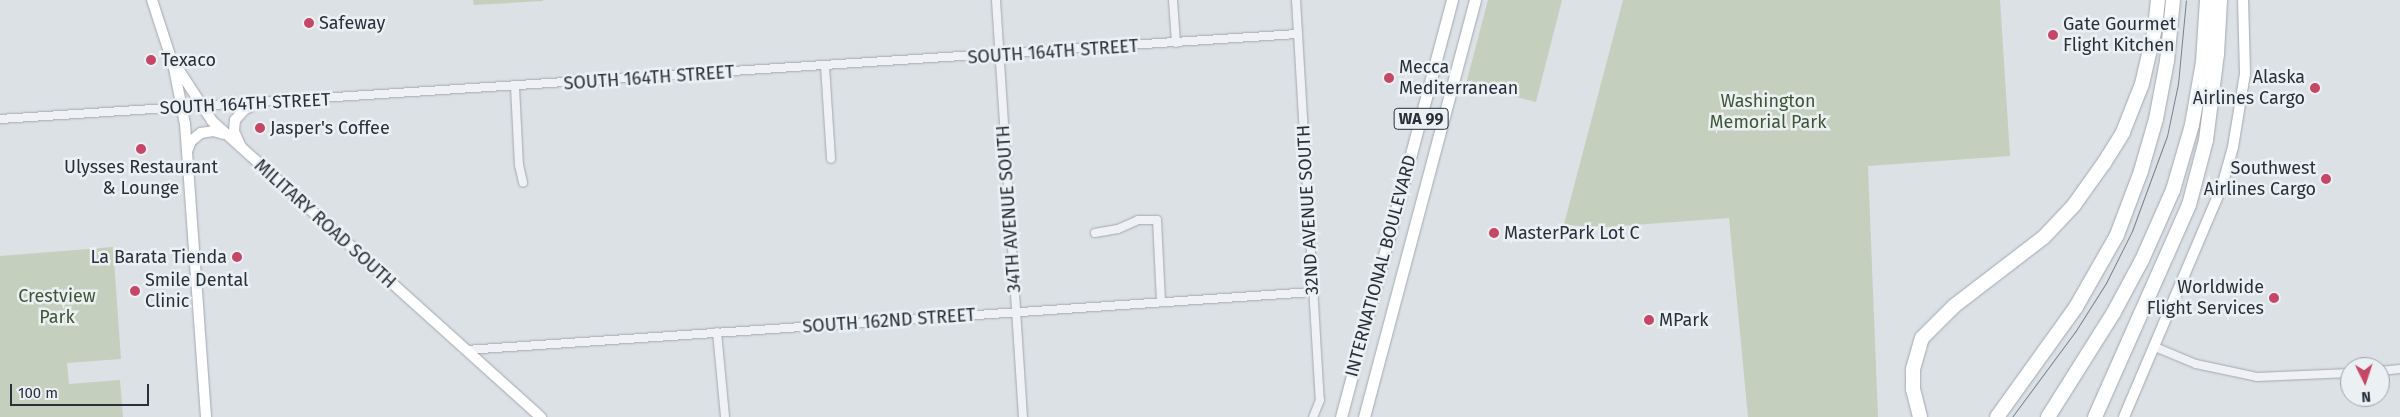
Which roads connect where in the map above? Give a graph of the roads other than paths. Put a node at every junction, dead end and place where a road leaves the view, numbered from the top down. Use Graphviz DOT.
graph roads {
  1 [pos="152,0"];
  2 [pos="996,0"];
  3 [pos="1173,0"];
  4 [pos="1296,0"];
  5 [pos="1452,0"];
  6 [pos="1475,0"];
  7 [pos="2158,0"];
  8 [pos="2173,0"];
  9 [pos="2207,0"];
  10 [pos="2220,0"];
  11 [pos="2243,0"];
  12 [pos="1298,34"];
  13 [pos="1176,43"];
  14 [pos="999,56"];
  15 [pos="171,58"];
  16 [pos="825,66"];
  17 [pos="515,87"];
  18 [pos="256,104"];
  19 [pos="200,106"];
  20 [pos="183,107"];
  21 [pos="0,119"];
  22 [pos="225,135"];
  23 [pos="242,150"];
  24 [pos="187,153"];
  25 [pos="831,159"];
  26 [pos="523,183"];
  27 [pos="1094,233"];
  28 [pos="1313,292"];
  29 [pos="1161,301"];
  30 [pos="1016,312"];
  31 [pos="717,332"];
  32 [pos="2155,348"];
  33 [pos="466,350"];
  34 [pos="2340,373"];
  35 [pos="206,417"];
  36 [pos="541,417"];
  37 [pos="725,417"];
  38 [pos="1023,417"];
  39 [pos="1313,417"];
  40 [pos="1341,417"];
  41 [pos="1364,417"];
  42 [pos="1920,417"];
  43 [pos="1997,417"];
  44 [pos="2048,417"];
  45 [pos="2095,417"];
  46 [pos="2124,417"];
  1 -- 15 [label="street, MILITARY ROAD SOUTH"];
  2 -- 14 [label="street, 34TH AVENUE SOUTH"];
  3 -- 13 [label="street"];
  4 -- 12 [label="street, 32ND AVENUE SOUTH"];
  5 -- 40 [label="main road, INTERNATIONAL BOULEVARD / WA 99"];
  6 -- 41 [label="main road, INTERNATIONAL BOULEVARD / WA 99"];
  7 -- 42 [label="highway"];
  8 -- 43 [label="highway"];
  9 -- 44 [label="highway"];
  10 -- 45 [label="highway"];
  11 -- 32 [label="street"];
  12 -- 13 [label="street, SOUTH 164TH STREET"];
  12 -- 28 [label="street, 32ND AVENUE SOUTH"];
  13 -- 14 [label="street, SOUTH 164TH STREET"];
  14 -- 16 [label="street, SOUTH 164TH STREET"];
  14 -- 30 [label="street, 34TH AVENUE SOUTH"];
  15 -- 19 [label="street, MILITARY ROAD SOUTH"];
  15 -- 20 [label="street"];
  16 -- 17 [label="street, SOUTH 164TH STREET"];
  16 -- 25 [label="street"];
  17 -- 18 [label="street, SOUTH 164TH STREET"];
  17 -- 26 [label="street"];
  18 -- 19 [label="street, SOUTH 164TH STREET"];
  18 -- 23 [label="street"];
  19 -- 20 [label="street, SOUTH 164TH STREET"];
  19 -- 22 [label="street, MILITARY ROAD SOUTH"];
  20 -- 21 [label="street, SOUTH 164TH STREET"];
  20 -- 24 [label="street"];
  22 -- 23 [label="street, MILITARY ROAD SOUTH"];
  22 -- 24 [label="street"];
  23 -- 33 [label="street, MILITARY ROAD SOUTH"];
  24 -- 35 [label="street"];
  27 -- 29 [label="street"];
  28 -- 29 [label="street, SOUTH 162ND STREET"];
  28 -- 39 [label="street, 32ND AVENUE SOUTH"];
  29 -- 30 [label="street, SOUTH 162ND STREET"];
  30 -- 31 [label="street, SOUTH 162ND STREET"];
  30 -- 38 [label="street, 34TH AVENUE SOUTH"];
  31 -- 33 [label="street, SOUTH 162ND STREET"];
  31 -- 37 [label="street"];
  32 -- 34 [label="street"];
  32 -- 46 [label="street"];
  33 -- 36 [label="street, MILITARY ROAD SOUTH"];
}
